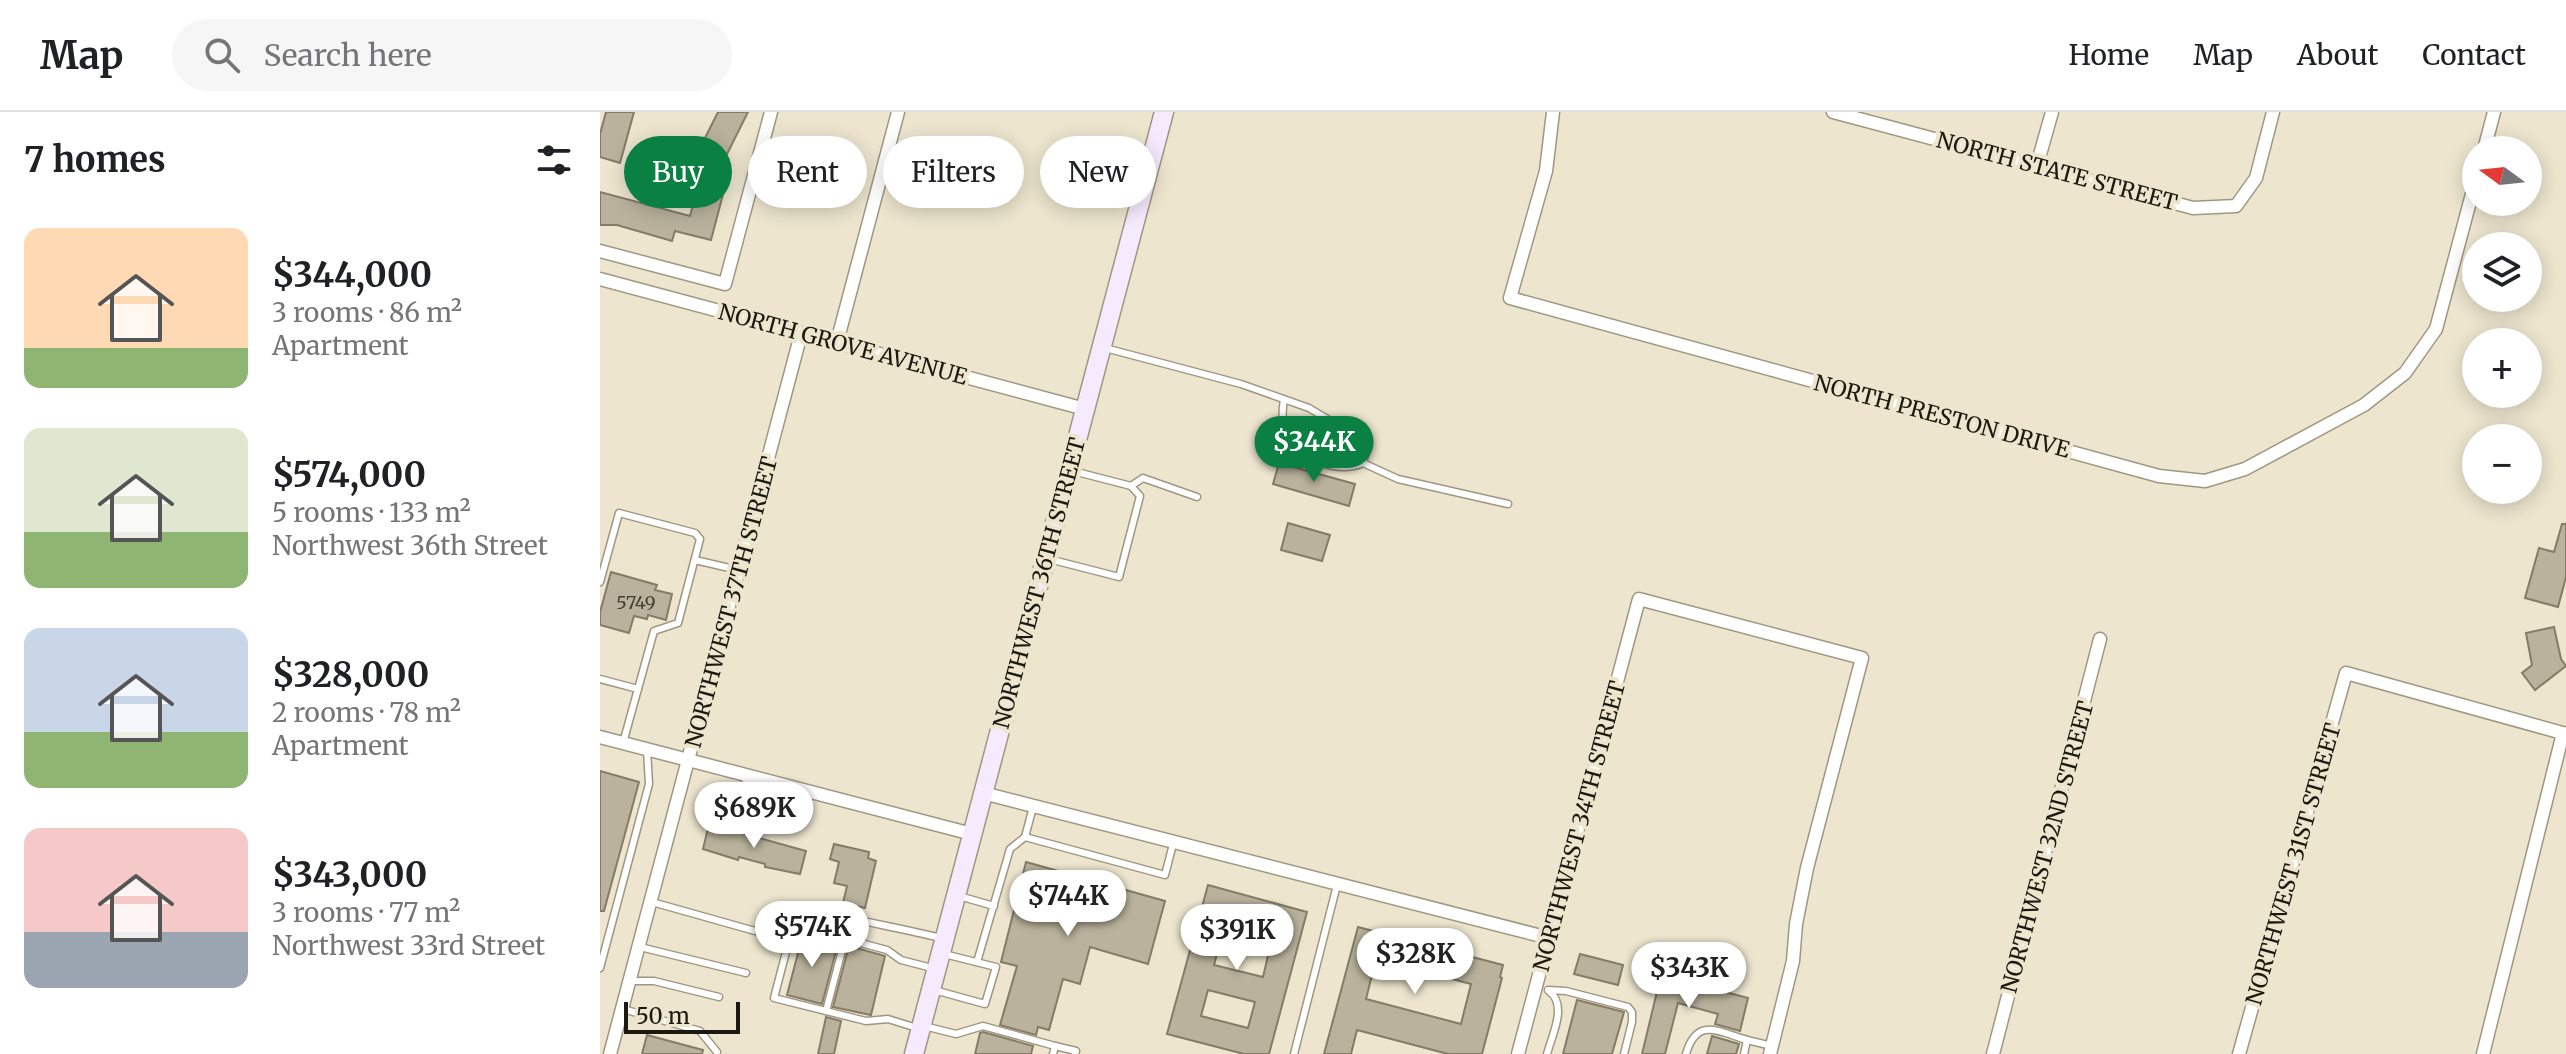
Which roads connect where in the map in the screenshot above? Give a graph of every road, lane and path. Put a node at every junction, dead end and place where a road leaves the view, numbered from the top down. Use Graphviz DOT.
graph roads {
  1 [pos="771,112"];
  2 [pos="898,112"];
  3 [pos="1164,112"];
  4 [pos="1553,112"];
  5 [pos="1833,112"];
  6 [pos="2052,112"];
  7 [pos="2273,112"];
  8 [pos="2494,112"];
  9 [pos="2488,136"];
  10 [pos="2037,165"];
  11 [pos="2466,216"];
  12 [pos="600,251"];
  13 [pos="600,279"];
  14 [pos="725,284"];
  15 [pos="718,311"];
  16 [pos="801,334"];
  17 [pos="837,342"];
  18 [pos="1102,347"];
  19 [pos="1284,399"];
  20 [pos="1085,409"];
  21 [pos="1363,463"];
  22 [pos="1069,470"];
  23 [pos="1131,486"];
  24 [pos="1197,497"];
  25 [pos="1508,504"];
  26 [pos="1046,558"];
  27 [pos="695,560"];
  28 [pos="740,570"];
  29 [pos="600,582"];
  30 [pos="2100,639"];
  31 [pos="600,679"];
  32 [pos="638,689"];
  33 [pos="2564,734"];
  34 [pos="600,737"];
  35 [pos="623,743"];
  36 [pos="647,750"];
  37 [pos="690,761"];
  38 [pos="747,776"];
  39 [pos="802,790"];
  40 [pos="983,793"];
  41 [pos="712,799"];
  42 [pos="739,806"];
  43 [pos="1033,807"];
  44 [pos="972,834"];
  45 [pos="1025,837"];
  46 [pos="1173,844"];
  47 [pos="1337,885"];
  48 [pos="956,895"];
  49 [pos="652,902"];
  50 [pos="994,906"];
  51 [pos="808,908"];
  52 [pos="755,931"];
  53 [pos="1549,938"];
  54 [pos="845,939"];
  55 [pos="640,947"];
  56 [pos="940,954"];
  57 [pos="977,962"];
  58 [pos="600,968"];
  59 [pos="746,973"];
  60 [pos="630,981"];
  61 [pos="1542,989"];
  62 [pos="931,990"];
  63 [pos="719,997"];
  64 [pos="623,1009"];
  65 [pos="826,1011"];
  66 [pos="921,1027"];
  67 [pos="1747,1040"];
  68 [pos="1055,1046"];
  69 [pos="1771,1050"];
  70 [pos="717,1052"];
  71 [pos="610,1054"];
  72 [pos="914,1054"];
  73 [pos="1053,1054"];
  74 [pos="1075,1054"];
  75 [pos="1294,1054"];
  76 [pos="1518,1054"];
  77 [pos="1547,1054"];
  78 [pos="1624,1054"];
  79 [pos="1686,1054"];
  80 [pos="1744,1054"];
  81 [pos="1993,1054"];
  82 [pos="2239,1054"];
  83 [pos="2483,1054"];
  1 -- 14 [label="street"];
  2 -- 17 [label="street"];
  3 -- 18 [label="main road, NORTHWEST 36TH STREET"];
  4 -- 11 [label="street, NORTH PRESTON DRIVE"];
  5 -- 10 [label="street, NORTH STATE STREET"];
  6 -- 10 [label="street"];
  7 -- 10 [label="street, NORTH STATE STREET"];
  8 -- 9 [label="street"];
  12 -- 14 [label="street"];
  13 -- 15 [label="street, NORTH GROVE AVENUE"];
  14 -- 15 [label="street"];
  15 -- 16 [label="street, NORTH GROVE AVENUE"];
  16 -- 17 [label="street, NORTH GROVE AVENUE"];
  16 -- 28 [label="street, NORTHWEST 37TH STREET"];
  17 -- 20 [label="street, NORTH GROVE AVENUE"];
  18 -- 19 [label="lane"];
  18 -- 20 [label="main road, NORTHWEST 36TH STREET"];
  19 -- 21 [label="lane"];
  19 -- 21 [label="lane"];
  20 -- 22 [label="main road, NORTHWEST 36TH STREET"];
  21 -- 25 [label="lane"];
  22 -- 23 [label="lane"];
  22 -- 26 [label="main road, NORTHWEST 36TH STREET"];
  23 -- 24 [label="lane"];
  23 -- 26 [label="lane"];
  26 -- 40 [label="main road, NORTHWEST 36TH STREET"];
  27 -- 28 [label="lane"];
  27 -- 29 [label="lane"];
  27 -- 32 [label="lane"];
  28 -- 37 [label="street, NORTHWEST 37TH STREET"];
  30 -- 81 [label="street, NORTHWEST 32ND STREET"];
  31 -- 32 [label="lane"];
  32 -- 35 [label="lane"];
  33 -- 82 [label="street, NORTHWEST 31ST STREET"];
  33 -- 83 [label="street"];
  34 -- 35 [label="street"];
  35 -- 36 [label="street"];
  36 -- 37 [label="street"];
  36 -- 58 [label="lane"];
  37 -- 38 [label="street"];
  37 -- 49 [label="street, NORTHWEST 37TH STREET"];
  38 -- 39 [label="street"];
  38 -- 42 [label="lane"];
  39 -- 42 [label="lane"];
  39 -- 44 [label="street"];
  40 -- 43 [label="street"];
  40 -- 44 [label="main road, NORTHWEST 36TH STREET"];
  41 -- 42 [label="lane"];
  43 -- 45 [label="lane"];
  43 -- 46 [label="street"];
  44 -- 48 [label="main road, NORTHWEST 36TH STREET"];
  45 -- 46 [label="lane"];
  45 -- 50 [label="lane"];
  46 -- 47 [label="street"];
  47 -- 53 [label="street"];
  47 -- 75 [label="lane"];
  48 -- 50 [label="lane"];
  48 -- 56 [label="main road, NORTHWEST 36TH STREET"];
  49 -- 52 [label="lane"];
  49 -- 55 [label="street, NORTHWEST 37TH STREET"];
  50 -- 57 [label="lane"];
  51 -- 56 [label="lane"];
  53 -- 61 [label="street, NORTHWEST 34TH STREET"];
  53 -- 69 [label="street, NORTHWEST 34TH STREET"];
  54 -- 56 [label="lane"];
  54 -- 65 [label="lane"];
  54 -- 65 [label="lane"];
  55 -- 59 [label="lane"];
  55 -- 60 [label="street, NORTHWEST 37TH STREET"];
  56 -- 57 [label="lane"];
  56 -- 62 [label="main road, NORTHWEST 36TH STREET"];
  57 -- 62 [label="lane"];
  60 -- 63 [label="lane"];
  60 -- 64 [label="street, NORTHWEST 37TH STREET"];
  61 -- 76 [label="street, NORTHWEST 34TH STREET"];
  61 -- 77 [label="lane"];
  61 -- 78 [label="lane"];
  62 -- 66 [label="main road, NORTHWEST 36TH STREET"];
  64 -- 70 [label="lane"];
  64 -- 71 [label="street, NORTHWEST 37TH STREET"];
  65 -- 66 [label="lane"];
  66 -- 68 [label="lane"];
  66 -- 72 [label="main road, NORTHWEST 36TH STREET"];
  67 -- 69 [label="lane"];
  67 -- 79 [label="lane"];
  67 -- 80 [label="lane"];
  68 -- 73 [label="lane"];
  68 -- 74 [label="lane"];
}
